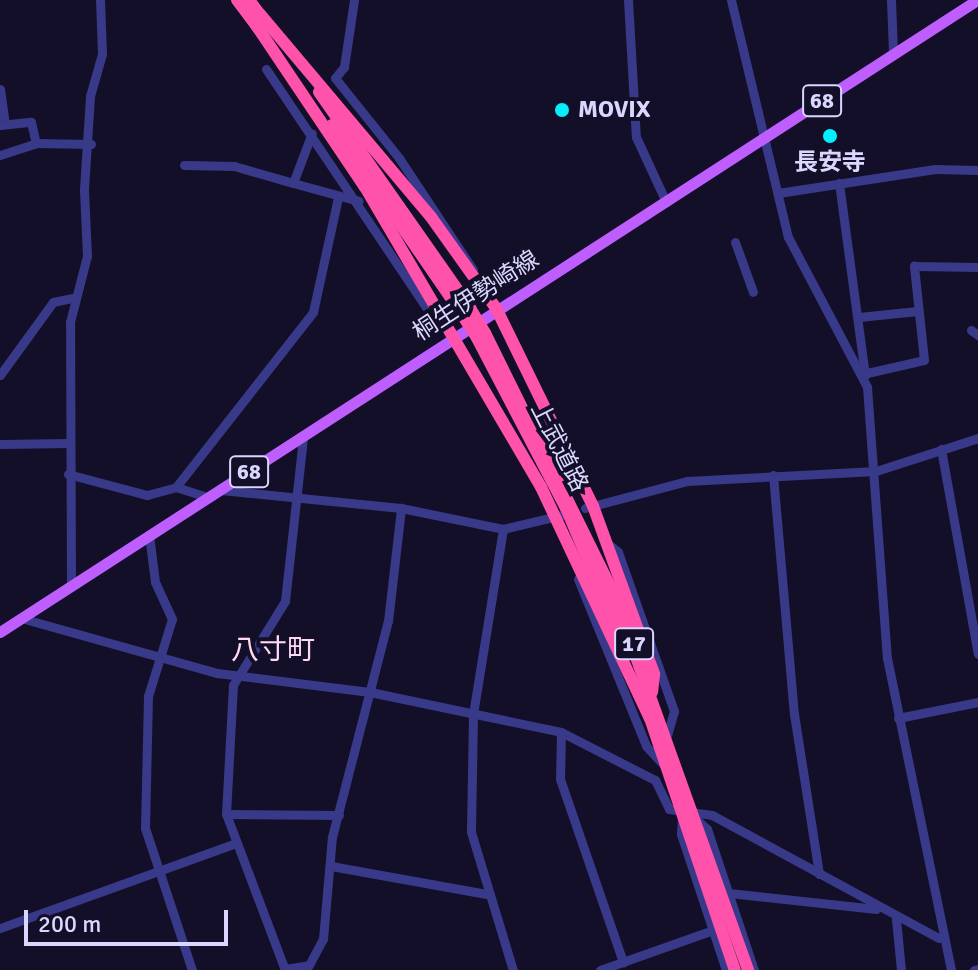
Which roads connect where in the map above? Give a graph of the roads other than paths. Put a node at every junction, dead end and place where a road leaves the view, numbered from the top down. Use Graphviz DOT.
graph roads {
  1 [pos="100,0"];
  2 [pos="237,0"];
  3 [pos="249,0"];
  4 [pos="354,0"];
  5 [pos="628,0"];
  6 [pos="731,0"];
  7 [pos="891,0"];
  8 [pos="977,0"];
  9 [pos="258,20"];
  10 [pos="893,53"];
  11 [pos="266,69"];
  12 [pos="0,89"];
  13 [pos="2,124"];
  14 [pos="312,133"];
  15 [pos="765,139"];
  16 [pos="36,143"];
  17 [pos="91,144"];
  18 [pos="0,155"];
  19 [pos="184,165"];
  20 [pos="978,170"];
  21 [pos="293,183"];
  22 [pos="839,183"];
  23 [pos="778,193"];
  24 [pos="338,197"];
  25 [pos="359,201"];
  26 [pos="666,202"];
  27 [pos="735,242"];
  28 [pos="978,267"];
  29 [pos="473,270"];
  30 [pos="753,292"];
  31 [pos="72,298"];
  32 [pos="496,308"];
  33 [pos="438,310"];
  34 [pos="918,311"];
  35 [pos="859,317"];
  36 [pos="451,336"];
  37 [pos="481,336"];
  38 [pos="0,375"];
  39 [pos="865,375"];
  40 [pos="303,437"];
  41 [pos="978,438"];
  42 [pos="70,443"];
  43 [pos="0,444"];
  44 [pos="941,449"];
  45 [pos="876,471"];
  46 [pos="68,474"];
  47 [pos="773,475"];
  48 [pos="176,487"];
  49 [pos="221,490"];
  50 [pos="209,498"];
  51 [pos="300,502"];
  52 [pos="589,507"];
  53 [pos="401,508"];
  54 [pos="559,516"];
  55 [pos="503,529"];
  56 [pos="149,535"];
  57 [pos="569,541"];
  58 [pos="607,543"];
  59 [pos="71,586"];
  60 [pos="21,618"];
  61 [pos="0,632"];
  62 [pos="978,654"];
  63 [pos="161,658"];
  64 [pos="238,677"];
  65 [pos="370,692"];
  66 [pos="652,692"];
  67 [pos="978,702"];
  68 [pos="473,715"];
  69 [pos="898,718"];
  70 [pos="650,719"];
  71 [pos="561,732"];
  72 [pos="667,735"];
  73 [pos="666,767"];
  74 [pos="226,814"];
  75 [pos="339,815"];
  76 [pos="688,815"];
  77 [pos="236,843"];
  78 [pos="331,866"];
  79 [pos="158,871"];
  80 [pos="819,874"];
  81 [pos="729,893"];
  82 [pos="487,894"];
  83 [pos="879,910"];
  84 [pos="896,919"];
  85 [pos="712,920"];
  86 [pos="0,928"];
  87 [pos="939,938"];
  88 [pos="623,962"];
  89 [pos="192,970"];
  90 [pos="285,970"];
  91 [pos="513,970"];
  92 [pos="600,970"];
  93 [pos="726,970"];
  94 [pos="735,970"];
  95 [pos="748,970"];
  96 [pos="754,970"];
  97 [pos="901,970"];
  98 [pos="951,970"];
  1 -- 17 [label="street"];
  2 -- 9 [label="highway, 上武道路 / 17"];
  3 -- 9 [label="highway, 上武道路 / 17"];
  4 -- 29 [label="street"];
  5 -- 26 [label="street"];
  6 -- 15 [label="street"];
  7 -- 10 [label="street"];
  8 -- 10 [label="main road, 桐生伊勢崎線 / 68"];
  9 -- 29 [label="highway"];
  9 -- 33 [label="highway"];
  9 -- 37 [label="highway, 上武道路 / 17, bridge"];
  10 -- 15 [label="main road, 桐生伊勢崎線 / 68"];
  11 -- 14 [label="street"];
  12 -- 13 [label="street"];
  13 -- 16 [label="street"];
  14 -- 21 [label="street"];
  14 -- 25 [label="street"];
  15 -- 23 [label="street"];
  15 -- 26 [label="main road, 桐生伊勢崎線 / 68"];
  16 -- 17 [label="street"];
  16 -- 18 [label="street"];
  17 -- 31 [label="street"];
  19 -- 21 [label="street"];
  20 -- 22 [label="street"];
  21 -- 24 [label="street"];
  22 -- 23 [label="street"];
  22 -- 35 [label="street"];
  23 -- 39 [label="street"];
  24 -- 25 [label="street"];
  24 -- 48 [label="street"];
  25 -- 33 [label="street"];
  26 -- 32 [label="main road, 桐生伊勢崎線 / 68"];
  27 -- 30 [label="street"];
  28 -- 34 [label="street"];
  29 -- 32 [label="highway"];
  31 -- 38 [label="street"];
  31 -- 42 [label="street"];
  32 -- 36 [label="main road, 桐生伊勢崎線 / 68"];
  32 -- 52 [label="highway"];
  33 -- 36 [label="highway"];
  34 -- 35 [label="street"];
  34 -- 39 [label="street"];
  35 -- 39 [label="street"];
  36 -- 40 [label="main road, 桐生伊勢崎線 / 68"];
  36 -- 54 [label="highway"];
  37 -- 66 [label="highway, 上武道路 / 17"];
  37 -- 70 [label="highway, 上武道路 / 17"];
  39 -- 45 [label="street"];
  40 -- 49 [label="main road, 桐生伊勢崎線 / 68"];
  40 -- 51 [label="street"];
  41 -- 44 [label="street"];
  42 -- 43 [label="street"];
  42 -- 46 [label="street"];
  44 -- 45 [label="street"];
  44 -- 62 [label="street"];
  45 -- 47 [label="street"];
  45 -- 69 [label="street"];
  46 -- 48 [label="street"];
  46 -- 59 [label="street"];
  47 -- 52 [label="street"];
  47 -- 80 [label="street"];
  48 -- 50 [label="street"];
  49 -- 50 [label="main road, 桐生伊勢崎線 / 68"];
  49 -- 51 [label="street"];
  50 -- 56 [label="main road, 桐生伊勢崎線 / 68"];
  51 -- 53 [label="street"];
  51 -- 64 [label="street"];
  52 -- 58 [label="highway"];
  53 -- 55 [label="street"];
  53 -- 65 [label="street"];
  54 -- 55 [label="street"];
  54 -- 57 [label="highway"];
  55 -- 68 [label="street"];
  56 -- 59 [label="main road, 桐生伊勢崎線 / 68"];
  56 -- 63 [label="street"];
  57 -- 70 [label="highway"];
  57 -- 73 [label="street"];
  58 -- 66 [label="highway"];
  58 -- 72 [label="street"];
  59 -- 60 [label="main road, 桐生伊勢崎線 / 68"];
  60 -- 61 [label="main road, 桐生伊勢崎線 / 68"];
  60 -- 63 [label="street"];
  63 -- 64 [label="street"];
  63 -- 79 [label="street"];
  64 -- 65 [label="street"];
  64 -- 74 [label="street"];
  65 -- 68 [label="street"];
  65 -- 75 [label="street"];
  66 -- 72 [label="highway, 上武道路 / 17"];
  67 -- 69 [label="street"];
  68 -- 71 [label="street"];
  68 -- 82 [label="street"];
  69 -- 87 [label="street"];
  70 -- 73 [label="highway, 上武道路 / 17"];
  71 -- 76 [label="street"];
  71 -- 88 [label="street"];
  72 -- 76 [label="highway, 上武道路 / 17"];
  73 -- 76 [label="highway, 上武道路 / 17"];
  74 -- 75 [label="street"];
  74 -- 77 [label="street"];
  75 -- 78 [label="street"];
  76 -- 80 [label="street"];
  76 -- 81 [label="street"];
  76 -- 85 [label="highway, 上武道路 / 17"];
  76 -- 95 [label="highway, 上武道路 / 17"];
  77 -- 79 [label="street"];
  77 -- 90 [label="street"];
  78 -- 82 [label="street"];
  78 -- 90 [label="street"];
  79 -- 86 [label="street"];
  79 -- 89 [label="street"];
  80 -- 83 [label="street"];
  81 -- 83 [label="street"];
  81 -- 96 [label="street"];
  82 -- 91 [label="street"];
  83 -- 84 [label="street"];
  84 -- 87 [label="street"];
  84 -- 97 [label="street"];
  85 -- 88 [label="street"];
  85 -- 93 [label="street"];
  85 -- 94 [label="highway, 上武道路 / 17"];
  87 -- 98 [label="street"];
  88 -- 92 [label="street"];
}
